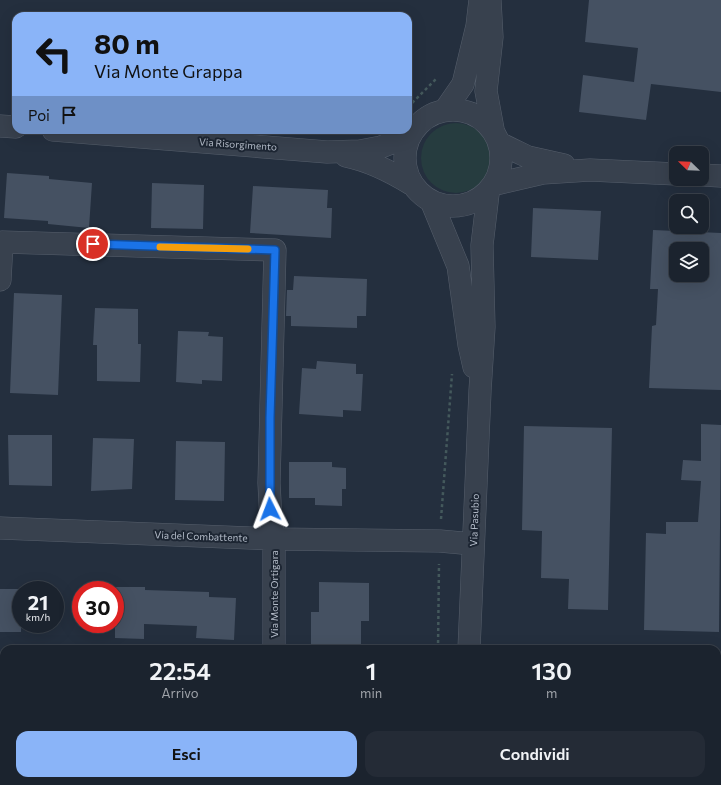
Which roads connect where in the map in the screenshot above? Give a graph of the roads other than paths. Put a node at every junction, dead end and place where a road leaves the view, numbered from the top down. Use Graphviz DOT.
graph roads {
  1 [pos="480,0"];
  2 [pos="490,0"];
  3 [pos="445,110"];
  4 [pos="0,126"];
  5 [pos="12,127"];
  6 [pos="412,132"];
  7 [pos="103,134"];
  8 [pos="409,136"];
  9 [pos="497,136"];
  10 [pos="327,152"];
  11 [pos="590,170"];
  12 [pos="669,174"];
  13 [pos="709,176"];
  14 [pos="721,176"];
  15 [pos="411,184"];
  16 [pos="492,189"];
  17 [pos="432,203"];
  18 [pos="0,280"];
  19 [pos="480,391"];
  20 [pos="0,528"];
  21 [pos="274,539"];
  22 [pos="473,544"];
  23 [pos="274,645"];
  24 [pos="469,645"];
  1 -- 3 [label="street"];
  2 -- 9 [label="street"];
  3 -- 6 [label="street, Via Risorgimento"];
  3 -- 9 [label="street, Via Risorgimento"];
  4 -- 5 [label="street"];
  7 -- 10 [label="street, Via Risorgimento"];
  8 -- 10 [label="street, Via Risorgimento"];
  8 -- 15 [label="street, Via Risorgimento"];
  9 -- 11 [label="street, Via Risorgimento"];
  9 -- 16 [label="street"];
  10 -- 15 [label="street, Via Risorgimento"];
  11 -- 12 [label="street"];
  11 -- 16 [label="street"];
  13 -- 14 [label="street"];
  15 -- 17 [label="street, Via Risorgimento"];
  16 -- 17 [label="street"];
  16 -- 19 [label="street, Via Pasubio"];
  17 -- 19 [label="street, Via Pasubio"];
  18 -- 21 [label="street, Via Monte Ortigara"];
  19 -- 22 [label="street, Via Pasubio"];
  20 -- 21 [label="street, Via del Combattente"];
  21 -- 22 [label="street, Via del Combattente"];
  21 -- 23 [label="street, Via Monte Ortigara"];
  22 -- 24 [label="street, Via Pasubio"];
}
